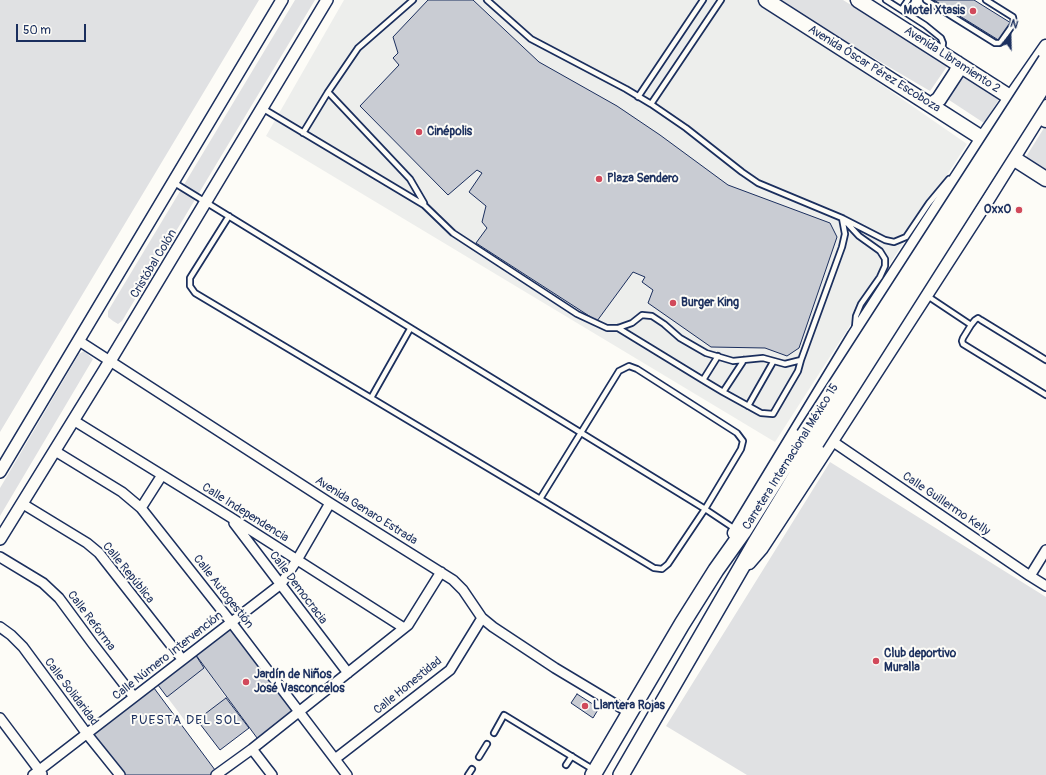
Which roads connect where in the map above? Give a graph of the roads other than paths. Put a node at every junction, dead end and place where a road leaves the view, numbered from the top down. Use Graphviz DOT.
graph roads {
  1 [pos="282,0"];
  2 [pos="327,0"];
  3 [pos="413,0"];
  4 [pos="487,0"];
  5 [pos="703,0"];
  6 [pos="721,0"];
  7 [pos="766,0"];
  8 [pos="858,0"];
  9 [pos="886,0"];
  10 [pos="908,0"];
  11 [pos="926,0"];
  12 [pos="986,0"];
  13 [pos="902,9"];
  14 [pos="1046,46"];
  15 [pos="942,53"];
  16 [pos="1046,60"];
  17 [pos="958,63"];
  18 [pos="1046,81"];
  19 [pos="328,92"];
  20 [pos="638,97"];
  21 [pos="1011,97"];
  22 [pos="650,104"];
  23 [pos="931,105"];
  24 [pos="262,108"];
  25 [pos="1044,114"];
  26 [pos="303,132"];
  27 [pos="998,146"];
  28 [pos="965,164"];
  29 [pos="956,178"];
  30 [pos="1046,179"];
  31 [pos="173,182"];
  32 [pos="989,198"];
  33 [pos="206,202"];
  34 [pos="424,205"];
  35 [pos="229,216"];
  36 [pos="842,218"];
  37 [pos="926,295"];
  38 [pos="971,326"];
  39 [pos="410,328"];
  40 [pos="618,328"];
  41 [pos="854,335"];
  42 [pos="78,341"];
  43 [pos="718,356"];
  44 [pos="744,360"];
  45 [pos="801,360"];
  46 [pos="1046,360"];
  47 [pos="110,361"];
  48 [pos="773,362"];
  49 [pos="703,380"];
  50 [pos="723,392"];
  51 [pos="1046,395"];
  52 [pos="371,398"];
  53 [pos="748,406"];
  54 [pos="73,420"];
  55 [pos="580,433"];
  56 [pos="810,439"];
  57 [pos="832,440"];
  58 [pos="55,451"];
  59 [pos="0,472"];
  60 [pos="162,475"];
  61 [pos="540,500"];
  62 [pos="330,503"];
  63 [pos="23,504"];
  64 [pos="141,508"];
  65 [pos="705,509"];
  66 [pos="230,517"];
  67 [pos="736,530"];
  68 [pos="0,540"];
  69 [pos="1046,550"];
  70 [pos="0,557"];
  71 [pos="297,560"];
  72 [pos="716,570"];
  73 [pos="441,572"];
  74 [pos="1030,576"];
  75 [pos="734,581"];
  76 [pos="281,584"];
  77 [pos="1046,586"];
  78 [pos="482,618"];
  79 [pos="231,622"];
  80 [pos="0,627"];
  81 [pos="404,628"];
  82 [pos="182,660"];
  83 [pos="348,673"];
  84 [pos="134,697"];
  85 [pos="299,712"];
  86 [pos="630,713"];
  87 [pos="0,718"];
  88 [pos="494,733"];
  89 [pos="87,734"];
  90 [pos="487,744"];
  91 [pos="252,749"];
  92 [pos="572,756"];
  93 [pos="479,757"];
  94 [pos="335,759"];
  95 [pos="566,765"];
  96 [pos="472,769"];
  97 [pos="38,773"];
  98 [pos="595,773"];
  99 [pos="120,775"];
  100 [pos="216,775"];
  101 [pos="272,775"];
  102 [pos="347,775"];
  103 [pos="468,775"];
  104 [pos="621,775"];
  1 -- 31 [label="street, Cristóbal Colón"];
  2 -- 24 [label="street, Cristóbal Colón"];
  3 -- 19 [label="lane"];
  4 -- 20 [label="lane"];
  5 -- 20 [label="lane"];
  6 -- 22 [label="lane"];
  7 -- 23 [label="main road, Avenida Óscar Pérez Escoboza"];
  8 -- 15 [label="main road, Avenida Libramiento 2"];
  9 -- 13 [label="lane"];
  10 -- 13 [label="lane"];
  11 -- 12 [label="lane"];
  13 -- 15 [label="lane"];
  14 -- 21 [label="main road"];
  15 -- 17 [label="main road, Avenida Libramiento 2"];
  16 -- 27 [label="highway, bridge"];
  17 -- 21 [label="main road, Avenida Libramiento 2"];
  17 -- 23 [label="main road"];
  18 -- 27 [label="highway, bridge"];
  19 -- 26 [label="lane"];
  19 -- 34 [label="lane"];
  20 -- 22 [label="lane"];
  21 -- 25 [label="main road, Avenida Libramiento 2"];
  21 -- 27 [label="main road"];
  22 -- 36 [label="lane"];
  23 -- 27 [label="main road, Avenida Óscar Pérez Escoboza"];
  24 -- 26 [label="lane"];
  24 -- 33 [label="street, Cristóbal Colón"];
  25 -- 27 [label="main road"];
  26 -- 34 [label="lane"];
  27 -- 28 [label="main road"];
  27 -- 30 [label="main road"];
  27 -- 32 [label="main road"];
  27 -- 56 [label="highway, Carretera Internacional México 15, bridge"];
  28 -- 29 [label="main road"];
  28 -- 36 [label="lane"];
  29 -- 32 [label="main road"];
  29 -- 41 [label="main road"];
  31 -- 33 [label="lane"];
  31 -- 42 [label="street, Cristóbal Colón"];
  32 -- 37 [label="main road"];
  33 -- 35 [label="lane"];
  33 -- 47 [label="street, Cristóbal Colón"];
  34 -- 40 [label="lane"];
  35 -- 39 [label="lane"];
  35 -- 52 [label="lane"];
  36 -- 41 [label="lane"];
  36 -- 45 [label="lane"];
  37 -- 38 [label="lane"];
  37 -- 57 [label="main road"];
  38 -- 46 [label="lane"];
  38 -- 51 [label="lane"];
  39 -- 52 [label="lane"];
  39 -- 55 [label="lane"];
  40 -- 43 [label="lane"];
  40 -- 49 [label="lane"];
  41 -- 67 [label="main road"];
  42 -- 47 [label="street, Avenida Genaro Estrada"];
  42 -- 59 [label="street, Cristóbal Colón"];
  43 -- 44 [label="lane"];
  43 -- 49 [label="lane"];
  44 -- 48 [label="lane"];
  44 -- 50 [label="lane"];
  45 -- 48 [label="lane"];
  45 -- 53 [label="lane"];
  47 -- 54 [label="street, Cristóbal Colón"];
  47 -- 62 [label="street, Avenida Genaro Estrada"];
  48 -- 53 [label="lane"];
  49 -- 50 [label="lane"];
  50 -- 53 [label="lane"];
  52 -- 61 [label="lane"];
  54 -- 58 [label="street, Cristóbal Colón"];
  54 -- 60 [label="street, Calle Independencia"];
  55 -- 61 [label="lane"];
  55 -- 65 [label="lane"];
  55 -- 65 [label="lane"];
  56 -- 72 [label="highway, Carretera Internacional México 15"];
  56 -- 75 [label="highway, Carretera Internacional México 15"];
  57 -- 74 [label="street, Calle Guillermo Kelly"];
  57 -- 75 [label="main road"];
  58 -- 63 [label="street, Cristóbal Colón"];
  58 -- 64 [label="street, Calle Autogestión"];
  60 -- 64 [label="street"];
  60 -- 66 [label="street, Calle Independencia"];
  61 -- 65 [label="lane"];
  62 -- 71 [label="street, Calle Número Intervención"];
  62 -- 73 [label="street, Avenida Genaro Estrada"];
  63 -- 68 [label="street, Cristóbal Colón"];
  63 -- 82 [label="street, Calle República"];
  64 -- 79 [label="street, Calle Autogestión"];
  65 -- 67 [label="lane"];
  66 -- 71 [label="street, Calle Independencia"];
  66 -- 76 [label="street, Calle Democracia"];
  67 -- 72 [label="main road"];
  69 -- 74 [label="street"];
  70 -- 84 [label="street, Calle Reforma"];
  71 -- 76 [label="street, Calle Número Intervención"];
  71 -- 81 [label="street, Calle Independencia"];
  72 -- 86 [label="highway, Carretera Internacional México 15"];
  73 -- 78 [label="street, Avenida Genaro Estrada"];
  73 -- 81 [label="street"];
  74 -- 77 [label="street, Calle Guillermo Kelly"];
  75 -- 104 [label="highway, Carretera Internacional México 15"];
  76 -- 79 [label="street, Calle Número Intervención"];
  76 -- 83 [label="street, Calle Democracia"];
  78 -- 86 [label="street, Avenida Genaro Estrada"];
  78 -- 94 [label="street, Calle Honestidad"];
  79 -- 82 [label="street, Calle Número Intervención"];
  79 -- 85 [label="street, Calle Autogestión"];
  80 -- 89 [label="street, Calle Solidaridad"];
  81 -- 83 [label="street"];
  82 -- 84 [label="street, Calle Número Intervención"];
  83 -- 85 [label="street"];
  84 -- 89 [label="street, Calle Número Intervención"];
  85 -- 91 [label="street"];
  85 -- 94 [label="street, Calle Autogestión"];
  86 -- 98 [label="highway, Carretera Internacional México 15"];
  87 -- 97 [label="street"];
  88 -- 92 [label="lane"];
  89 -- 97 [label="street, Calle Número Intervención"];
  89 -- 99 [label="street, Calle Solidaridad"];
  90 -- 93 [label="lane"];
  91 -- 100 [label="street"];
  91 -- 101 [label="street"];
  92 -- 95 [label="lane"];
  92 -- 98 [label="lane"];
  94 -- 102 [label="street, Calle Autogestión"];
  96 -- 103 [label="lane"];
}
